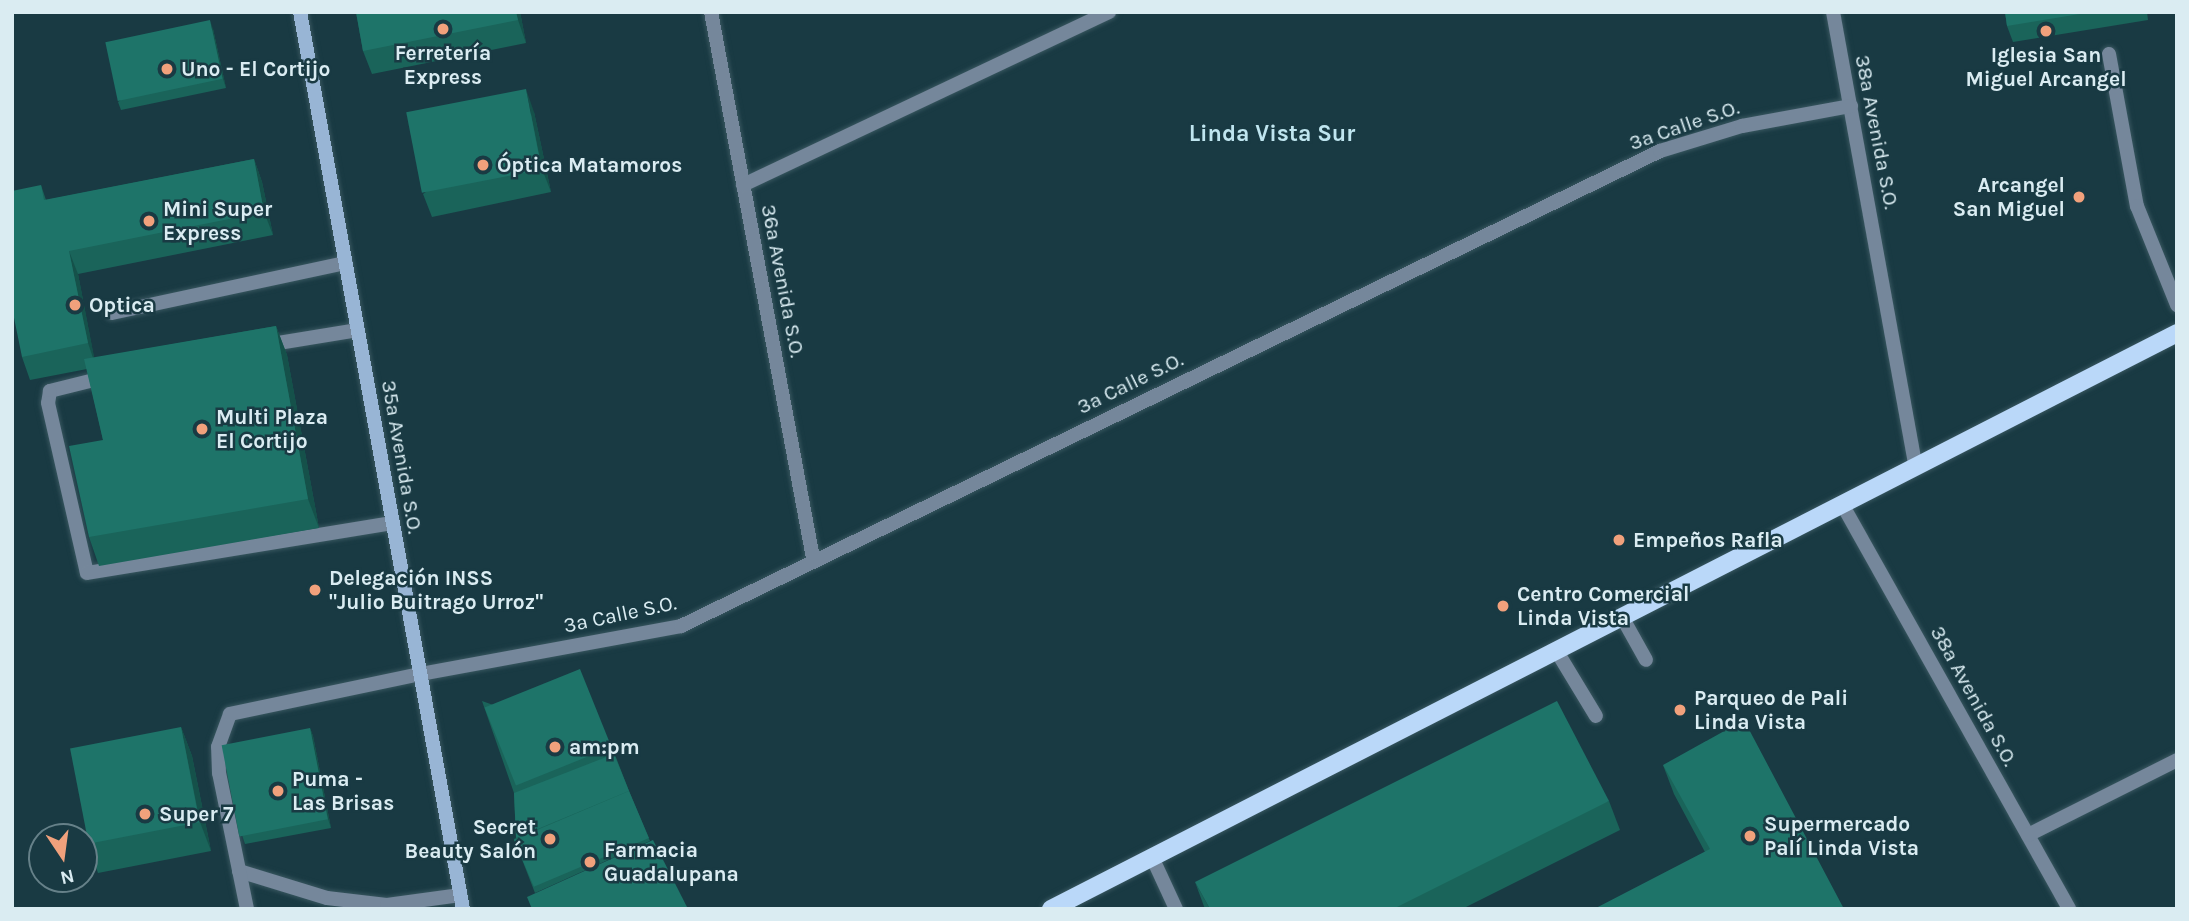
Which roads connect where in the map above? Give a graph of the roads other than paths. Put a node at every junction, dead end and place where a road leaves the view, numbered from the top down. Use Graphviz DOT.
graph roads {
  1 [pos="300,12"];
  2 [pos="711,12"];
  3 [pos="1109,12"];
  4 [pos="1833,12"];
  5 [pos="2109,54"];
  6 [pos="1851,106"];
  7 [pos="743,185"];
  8 [pos="346,263"];
  9 [pos="2177,305"];
  10 [pos="112,313"];
  11 [pos="358,330"];
  12 [pos="2177,333"];
  13 [pos="253,348"];
  14 [pos="130,372"];
  15 [pos="1916,467"];
  16 [pos="1842,504"];
  17 [pos="393,523"];
  18 [pos="813,558"];
  19 [pos="1622,617"];
  20 [pos="1556,650"];
  21 [pos="1646,660"];
  22 [pos="420,674"];
  23 [pos="1596,716"];
  24 [pos="2177,760"];
  25 [pos="2028,835"];
  26 [pos="1152,857"];
  27 [pos="239,871"];
  28 [pos="462,902"];
  29 [pos="247,909"];
  30 [pos="1051,909"];
  31 [pos="1176,909"];
  32 [pos="2069,909"];
  1 -- 8 [label="main road, 35a Avenida S.O."];
  2 -- 7 [label="street, 36a Avenida S.O."];
  3 -- 7 [label="street"];
  4 -- 6 [label="street, 38a Avenida S.O."];
  5 -- 9 [label="street"];
  6 -- 15 [label="street, 38a Avenida S.O."];
  6 -- 18 [label="street, 3a Calle S.O."];
  7 -- 18 [label="street, 36a Avenida S.O."];
  8 -- 10 [label="street"];
  8 -- 11 [label="main road, 35a Avenida S.O."];
  11 -- 13 [label="street"];
  11 -- 17 [label="main road, 35a Avenida S.O."];
  12 -- 15 [label="main road"];
  14 -- 17 [label="street"];
  15 -- 16 [label="main road"];
  16 -- 19 [label="main road"];
  16 -- 25 [label="street, 38a Avenida S.O."];
  17 -- 22 [label="main road, 35a Avenida S.O."];
  18 -- 22 [label="street, 3a Calle S.O."];
  19 -- 20 [label="main road"];
  19 -- 21 [label="street"];
  20 -- 23 [label="street"];
  20 -- 26 [label="main road"];
  22 -- 27 [label="street, 3a Calle S.O."];
  22 -- 28 [label="main road, 35a Avenida S.O."];
  24 -- 25 [label="street"];
  25 -- 32 [label="street, 38a Avenida S.O."];
  26 -- 30 [label="main road"];
  26 -- 31 [label="street"];
  27 -- 28 [label="street"];
  27 -- 29 [label="street"];
}
